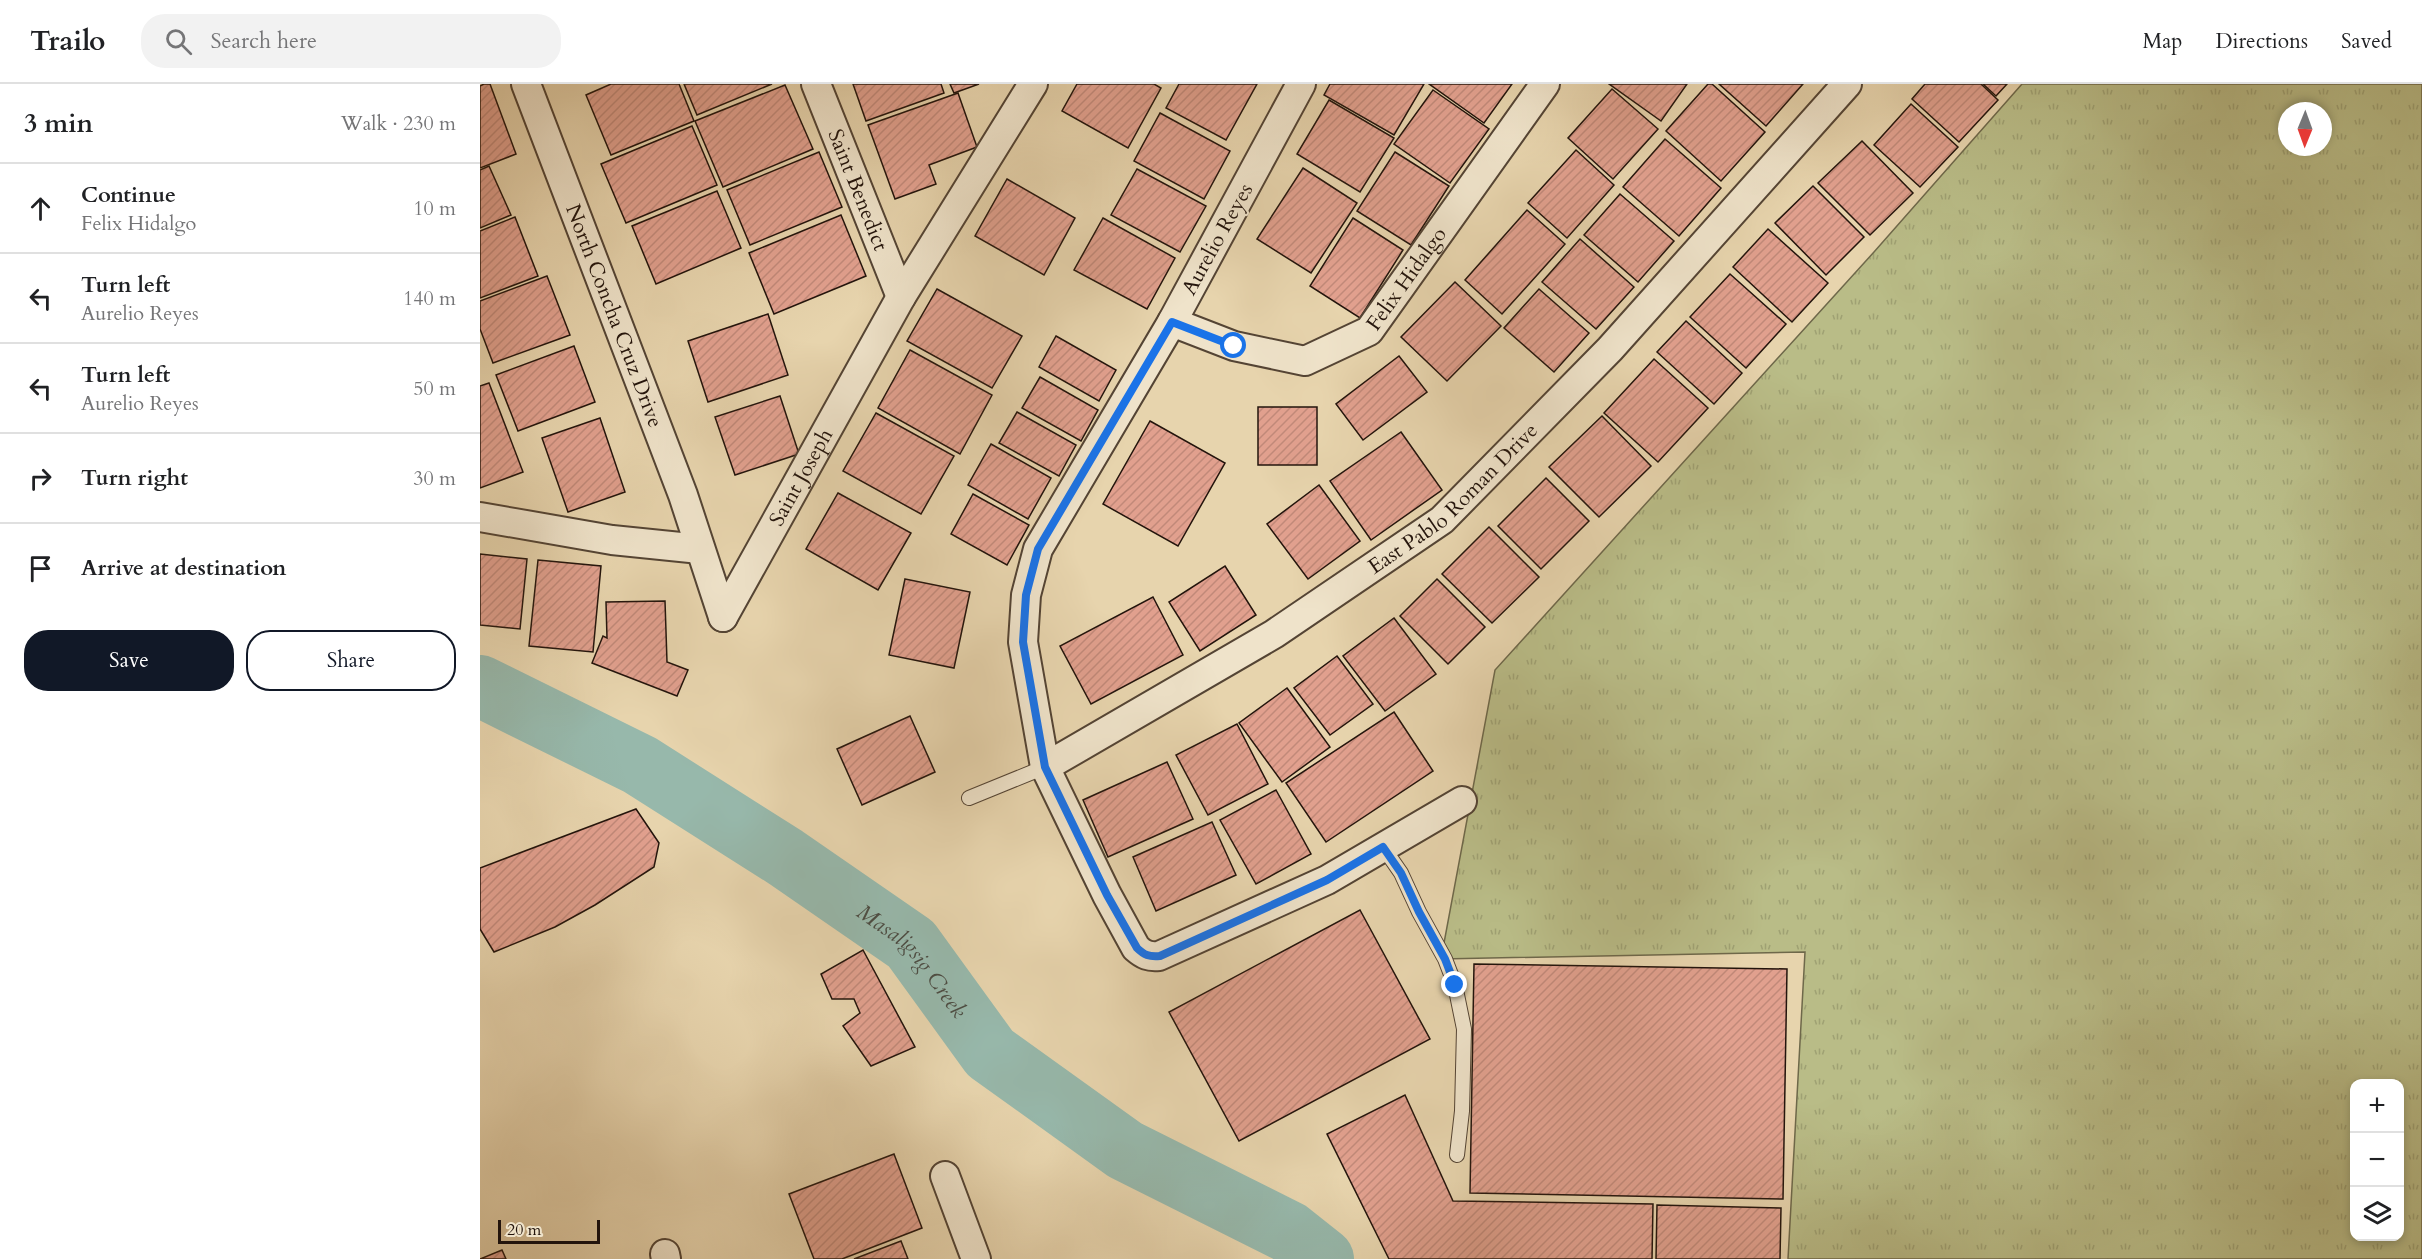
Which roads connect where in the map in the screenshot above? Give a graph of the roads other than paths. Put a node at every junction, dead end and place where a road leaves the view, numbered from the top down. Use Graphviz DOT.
graph roads {
  1 [pos="526,84"];
  2 [pos="816,84"];
  3 [pos="1033,84"];
  4 [pos="1301,84"];
  5 [pos="1545,84"];
  6 [pos="1847,84"];
  7 [pos="902,297"];
  8 [pos="1172,322"];
  9 [pos="480,517"];
  10 [pos="700,549"];
  11 [pos="1045,767"];
  12 [pos="969,798"];
  13 [pos="1462,801"];
  14 [pos="1383,847"];
  15 [pos="1458,1155"];
  16 [pos="945,1176"];
  17 [pos="976,1259"];
  1 -- 10 [label="street, North Concha Cruz Drive"];
  2 -- 7 [label="street, Saint Benedict"];
  3 -- 7 [label="street, Saint Joseph"];
  4 -- 8 [label="street, Aurelio Reyes"];
  5 -- 8 [label="street, Felix Hidalgo"];
  6 -- 11 [label="street, East Pablo Roman Drive"];
  7 -- 10 [label="street, Saint Joseph"];
  8 -- 11 [label="street, Aurelio Reyes"];
  9 -- 10 [label="street"];
  11 -- 12 [label="lane, East Pablo Roman Drive"];
  11 -- 14 [label="street, Aurelio Reyes"];
  13 -- 14 [label="street, Aurelio Reyes"];
  14 -- 15 [label="lane"];
  16 -- 17 [label="street"];
}
